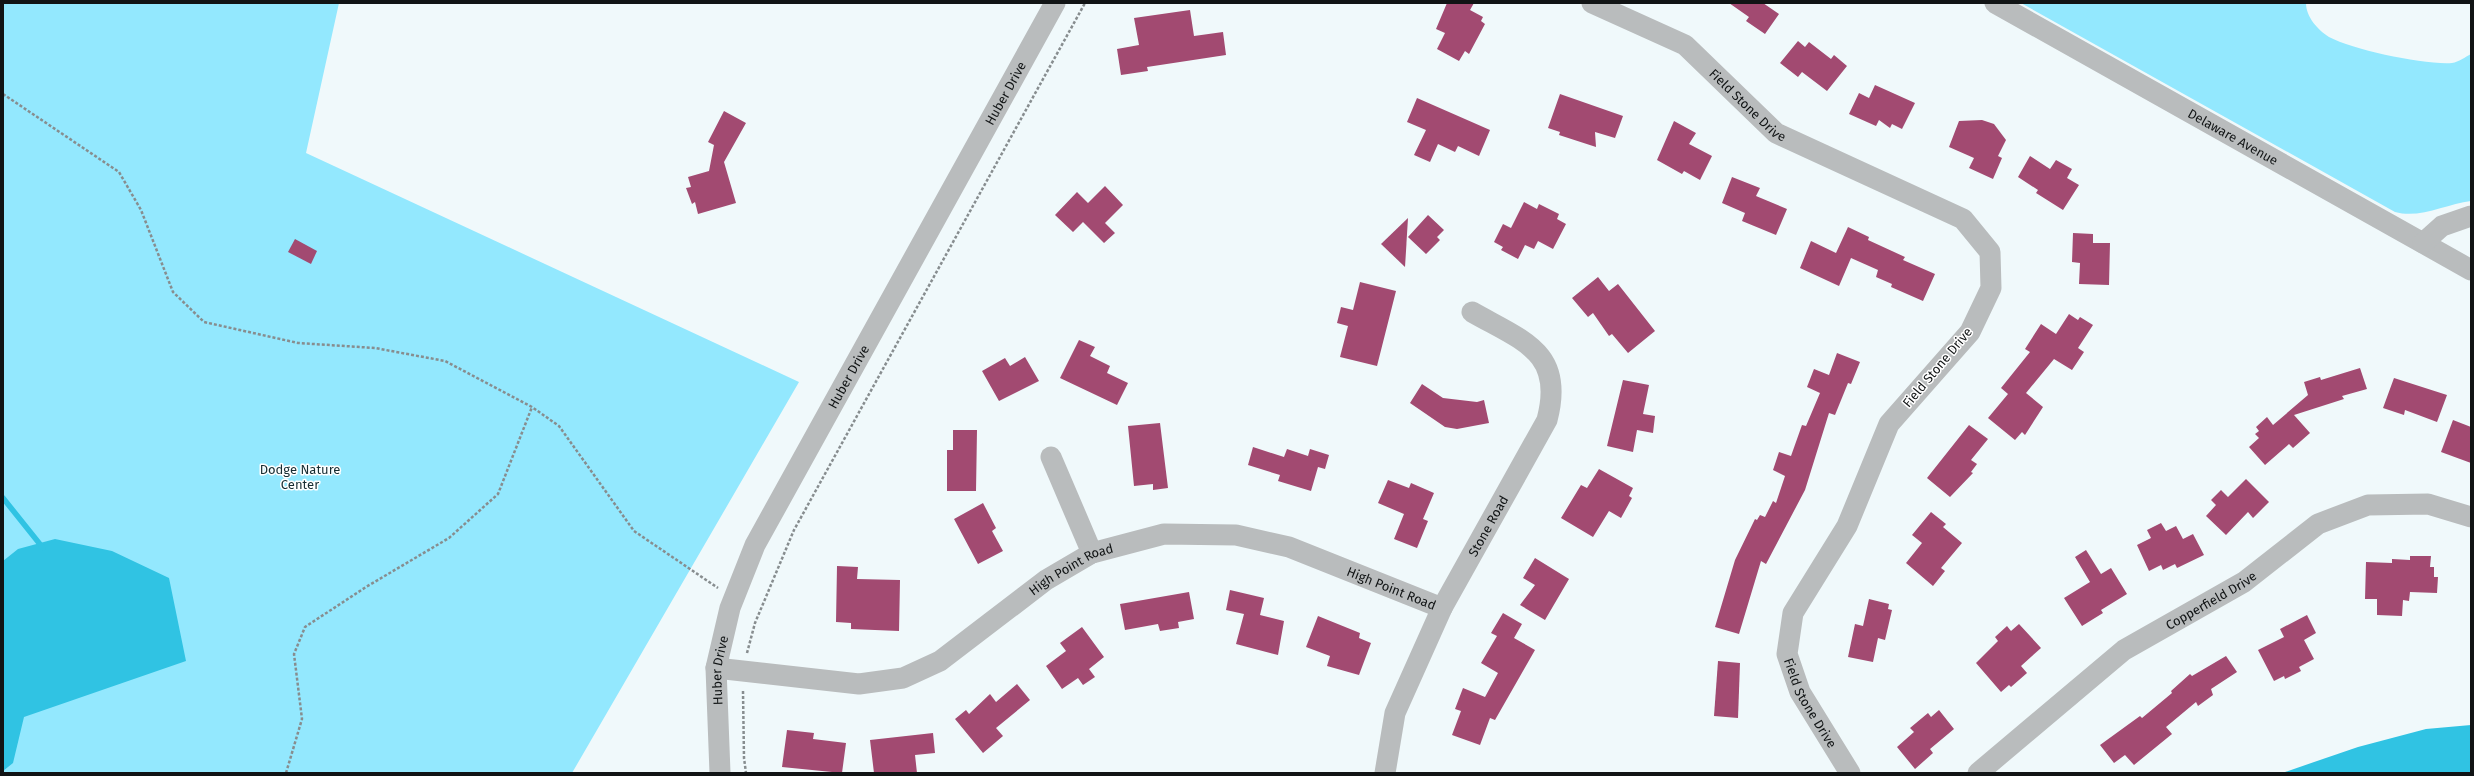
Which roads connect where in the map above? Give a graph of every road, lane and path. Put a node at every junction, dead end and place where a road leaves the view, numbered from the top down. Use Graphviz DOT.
graph roads {
  1 [pos="1055,3"];
  2 [pos="1085,3"];
  3 [pos="1592,3"];
  4 [pos="1995,3"];
  5 [pos="3,94"];
  6 [pos="2471,216"];
  7 [pos="2423,243"];
  8 [pos="2471,270"];
  9 [pos="1472,312"];
  10 [pos="532,407"];
  11 [pos="1051,458"];
  12 [pos="2471,517"];
  13 [pos="1092,553"];
  14 [pos="734,597"];
  15 [pos="1442,608"];
  16 [pos="716,668"];
  17 [pos="743,671"];
  18 [pos="286,773"];
  19 [pos="720,773"];
  20 [pos="746,773"];
  21 [pos="1385,773"];
  22 [pos="1850,773"];
  23 [pos="1978,773"];
  1 -- 14 [label="street, Huber Drive"];
  2 -- 17 [label="path"];
  3 -- 22 [label="street, Field Stone Drive"];
  4 -- 7 [label="street, Delaware Avenue"];
  5 -- 10 [label="path"];
  6 -- 7 [label="street"];
  7 -- 8 [label="street, Delaware Avenue"];
  9 -- 15 [label="street, Stone Road"];
  10 -- 14 [label="path"];
  10 -- 18 [label="path"];
  11 -- 13 [label="street"];
  12 -- 23 [label="street, Copperfield Drive"];
  13 -- 15 [label="street, High Point Road"];
  13 -- 17 [label="street, High Point Road"];
  14 -- 16 [label="street, Huber Drive"];
  15 -- 21 [label="street, Stone Road"];
  16 -- 17 [label="street, High Point Road"];
  16 -- 19 [label="street, Huber Drive"];
  17 -- 20 [label="path"];
}
